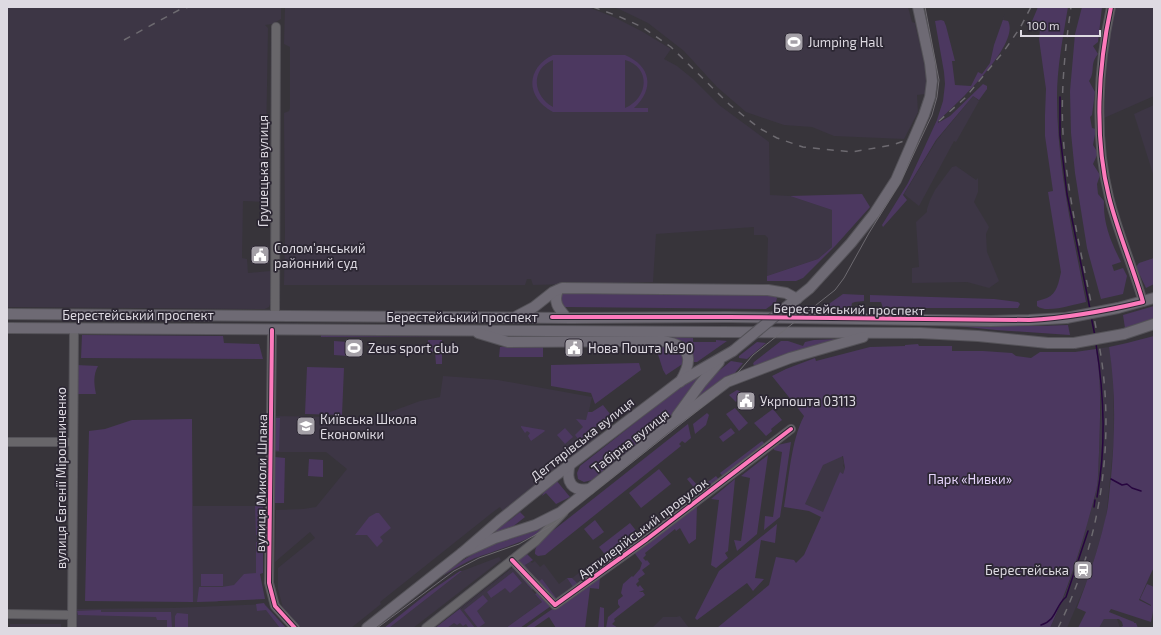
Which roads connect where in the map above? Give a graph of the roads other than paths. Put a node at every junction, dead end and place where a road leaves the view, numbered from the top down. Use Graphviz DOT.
graph roads {
  1 [pos="920,7"];
  2 [pos="1112,7"];
  3 [pos="276,27"];
  4 [pos="558,290"];
  5 [pos="1154,298"];
  6 [pos="797,299"];
  7 [pos="1143,302"];
  8 [pos="7,314"];
  9 [pos="275,316"];
  10 [pos="516,317"];
  11 [pos="566,317"];
  12 [pos="1154,324"];
  13 [pos="7,328"];
  14 [pos="74,328"];
  15 [pos="272,330"];
  16 [pos="476,330"];
  17 [pos="883,333"];
  18 [pos="729,353"];
  19 [pos="680,382"];
  20 [pos="672,424"];
  21 [pos="791,429"];
  22 [pos="7,442"];
  23 [pos="72,442"];
  24 [pos="570,464"];
  25 [pos="590,489"];
  26 [pos="569,506"];
  27 [pos="462,553"];
  28 [pos="512,560"];
  29 [pos="7,614"];
  30 [pos="72,615"];
  31 [pos="72,628"];
  32 [pos="294,628"];
  33 [pos="367,628"];
  34 [pos="426,628"];
  1 -- 6 [label="main road"];
  2 -- 7 [label="street"];
  3 -- 9 [label="street, Грушецька вулиця"];
  4 -- 6 [label="main road"];
  4 -- 10 [label="main road"];
  4 -- 11 [label="main road"];
  5 -- 7 [label="main road, Берестейський проспект"];
  6 -- 18 [label="main road, bridge"];
  7 -- 11 [label="main road, Берестейський проспект, bridge"];
  8 -- 9 [label="main road, Берестейський проспект"];
  9 -- 10 [label="main road, Берестейський проспект"];
  10 -- 11 [label="main road, Берестейський проспект"];
  12 -- 17 [label="main road, Берестейський проспект, bridge"];
  13 -- 14 [label="main road, Берестейський проспект"];
  14 -- 15 [label="main road, Берестейський проспект"];
  14 -- 23 [label="street, вулиця Євгенії Мірошниченко"];
  15 -- 16 [label="main road, Берестейський проспект"];
  15 -- 32 [label="street, вулиця Миколи Шпака"];
  16 -- 17 [label="main road, Берестейський проспект"];
  16 -- 19 [label="main road"];
  17 -- 20 [label="main road, Табірна вулиця"];
  18 -- 19 [label="main road, Дегтярівська вулиця"];
  18 -- 20 [label="main road"];
  19 -- 24 [label="main road, Дегтярівська вулиця"];
  20 -- 25 [label="main road, Табірна вулиця"];
  21 -- 28 [label="street, Артилерійський провулок"];
  22 -- 23 [label="street"];
  23 -- 30 [label="street, вулиця Євгенії Мірошниченко"];
  24 -- 25 [label="main road"];
  24 -- 27 [label="main road, Дегтярівська вулиця"];
  25 -- 26 [label="main road, Табірна вулиця"];
  26 -- 27 [label="main road, Дегтярівська вулиця"];
  26 -- 28 [label="street, Табірна вулиця"];
  27 -- 33 [label="main road, Дегтярівська вулиця"];
  28 -- 34 [label="street, Табірна вулиця"];
  29 -- 30 [label="street"];
  30 -- 31 [label="street, вулиця Євгенії Мірошниченко"];
}
